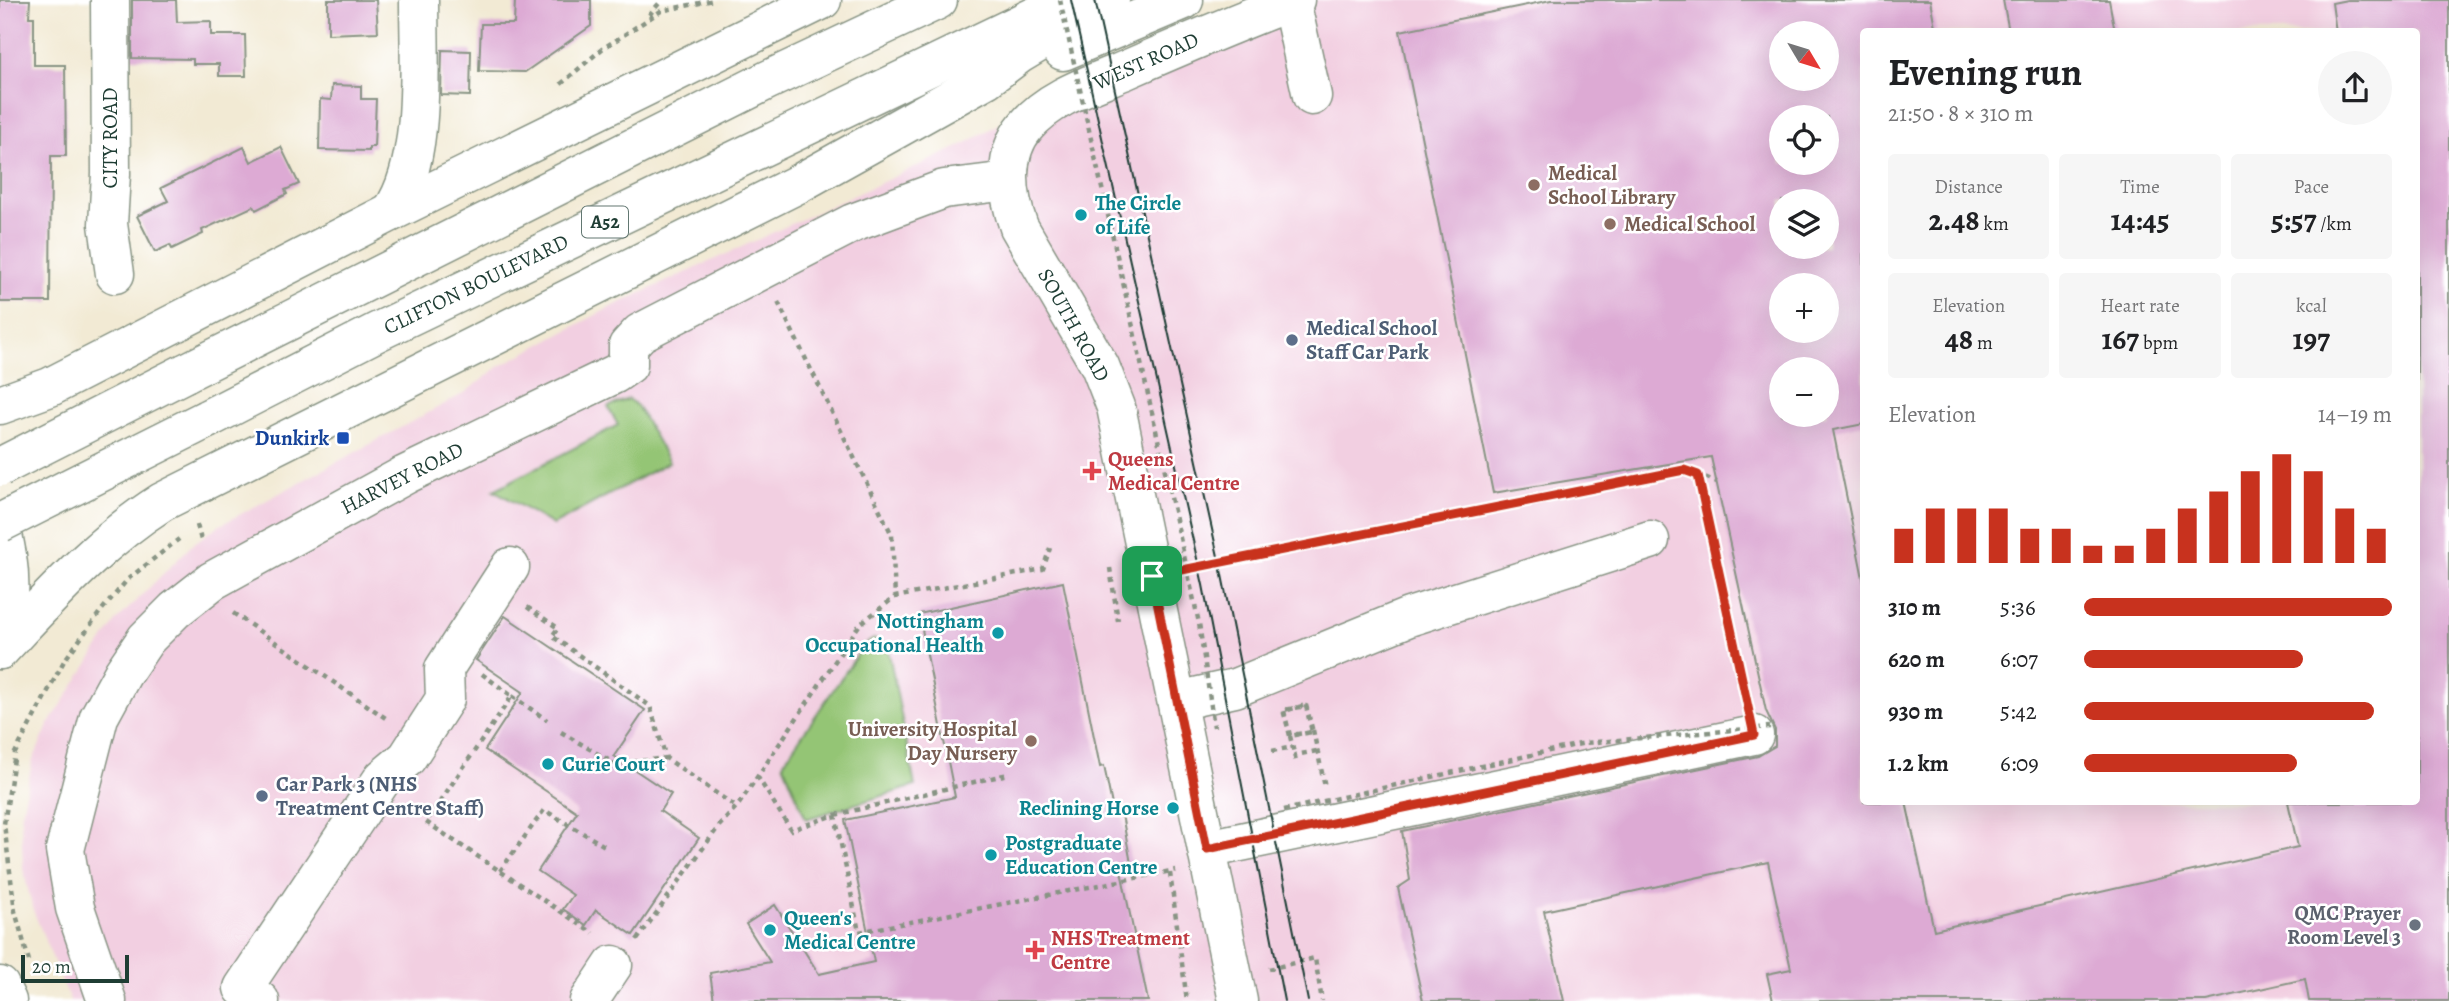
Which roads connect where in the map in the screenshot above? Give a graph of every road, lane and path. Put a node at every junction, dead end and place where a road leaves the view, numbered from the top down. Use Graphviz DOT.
graph roads {
  1 [pos="110,0"];
  2 [pos="419,0"];
  3 [pos="662,0"];
  4 [pos="713,0"];
  5 [pos="822,0"];
  6 [pos="939,0"];
  7 [pos="1060,0"];
  8 [pos="1070,0"];
  9 [pos="1110,0"];
  10 [pos="1184,0"];
  11 [pos="1293,1"];
  12 [pos="645,20"];
  13 [pos="986,79"];
  14 [pos="553,91"];
  15 [pos="1312,96"];
  16 [pos="1011,164"];
  17 [pos="391,212"];
  18 [pos="762,270"];
  19 [pos="115,274"];
  20 [pos="0,405"];
  21 [pos="0,467"];
  22 [pos="1698,475"];
  23 [pos="1717,482"];
  24 [pos="0,524"];
  25 [pos="1650,540"];
  26 [pos="1050,548"];
  27 [pos="1113,560"];
  28 [pos="510,567"];
  29 [pos="1152,576"];
  30 [pos="212,582"];
  31 [pos="895,597"];
  32 [pos="525,605"];
  33 [pos="1119,627"];
  34 [pos="0,650"];
  35 [pos="479,672"];
  36 [pos="512,696"];
  37 [pos="1177,701"];
  38 [pos="1306,705"];
  39 [pos="547,720"];
  40 [pos="1756,723"];
  41 [pos="1214,727"];
  42 [pos="561,732"];
  43 [pos="418,740"];
  44 [pos="1293,747"];
  45 [pos="1272,751"];
  46 [pos="1317,751"];
  47 [pos="666,758"];
  48 [pos="1008,774"];
  49 [pos="757,776"];
  50 [pos="736,807"];
  51 [pos="1284,810"];
  52 [pos="835,815"];
  53 [pos="1333,821"];
  54 [pos="608,848"];
  55 [pos="1208,856"];
  56 [pos="1167,858"];
  57 [pos="500,871"];
  58 [pos="1170,871"];
  59 [pos="614,948"];
  60 [pos="1265,970"];
  61 [pos="0,986"];
  62 [pos="6,1001"];
  63 [pos="107,1001"];
  64 [pos="260,1001"];
  65 [pos="589,1001"];
  66 [pos="1187,1001"];
  67 [pos="1238,1001"];
  68 [pos="1322,1001"];
  1 -- 19 [label="main road, CITY ROAD"];
  2 -- 17 [label="main road"];
  3 -- 12 [label="path"];
  4 -- 12 [label="path"];
  5 -- 17 [label="main road"];
  6 -- 21 [label="main road, A52, bridge"];
  7 -- 41 [label="path, bridge"];
  8 -- 24 [label="main road, CLIFTON BOULEVARD / A52, bridge"];
  9 -- 13 [label="main road"];
  10 -- 13 [label="main road"];
  11 -- 15 [label="main road"];
  11 -- 16 [label="main road, WEST ROAD"];
  12 -- 14 [label="path"];
  13 -- 34 [label="main road"];
  16 -- 18 [label="main road, HARVEY ROAD"];
  16 -- 29 [label="main road, SOUTH ROAD"];
  17 -- 20 [label="main road"];
  18 -- 30 [label="main road, HARVEY ROAD"];
  18 -- 31 [label="path"];
  22 -- 23 [label="path"];
  22 -- 29 [label="path"];
  22 -- 40 [label="path"];
  24 -- 34 [label="main road"];
  25 -- 37 [label="main road"];
  26 -- 31 [label="path"];
  27 -- 33 [label="path"];
  28 -- 43 [label="main road"];
  29 -- 37 [label="main road, SOUTH ROAD"];
  30 -- 43 [label="path"];
  30 -- 63 [label="main road, HARVEY ROAD"];
  31 -- 49 [label="path"];
  32 -- 47 [label="path"];
  35 -- 36 [label="path"];
  36 -- 39 [label="path"];
  36 -- 57 [label="path"];
  37 -- 55 [label="main road, SOUTH ROAD"];
  38 -- 38 [label="path"];
  38 -- 44 [label="path"];
  38 -- 46 [label="path"];
  40 -- 51 [label="path, bridge"];
  40 -- 53 [label="main road"];
  42 -- 47 [label="path"];
  43 -- 64 [label="main road"];
  44 -- 45 [label="path"];
  44 -- 46 [label="path"];
  46 -- 53 [label="path"];
  47 -- 50 [label="path"];
  48 -- 52 [label="path"];
  49 -- 50 [label="path"];
  49 -- 52 [label="path"];
  50 -- 59 [label="path"];
  52 -- 58 [label="path"];
  53 -- 55 [label="main road"];
  54 -- 57 [label="path"];
  55 -- 58 [label="path"];
  55 -- 67 [label="main road, SOUTH ROAD"];
  56 -- 58 [label="path"];
  57 -- 59 [label="path"];
  58 -- 66 [label="path"];
  59 -- 65 [label="main road"];
  60 -- 68 [label="path"];
  61 -- 62 [label="main road"];
}
